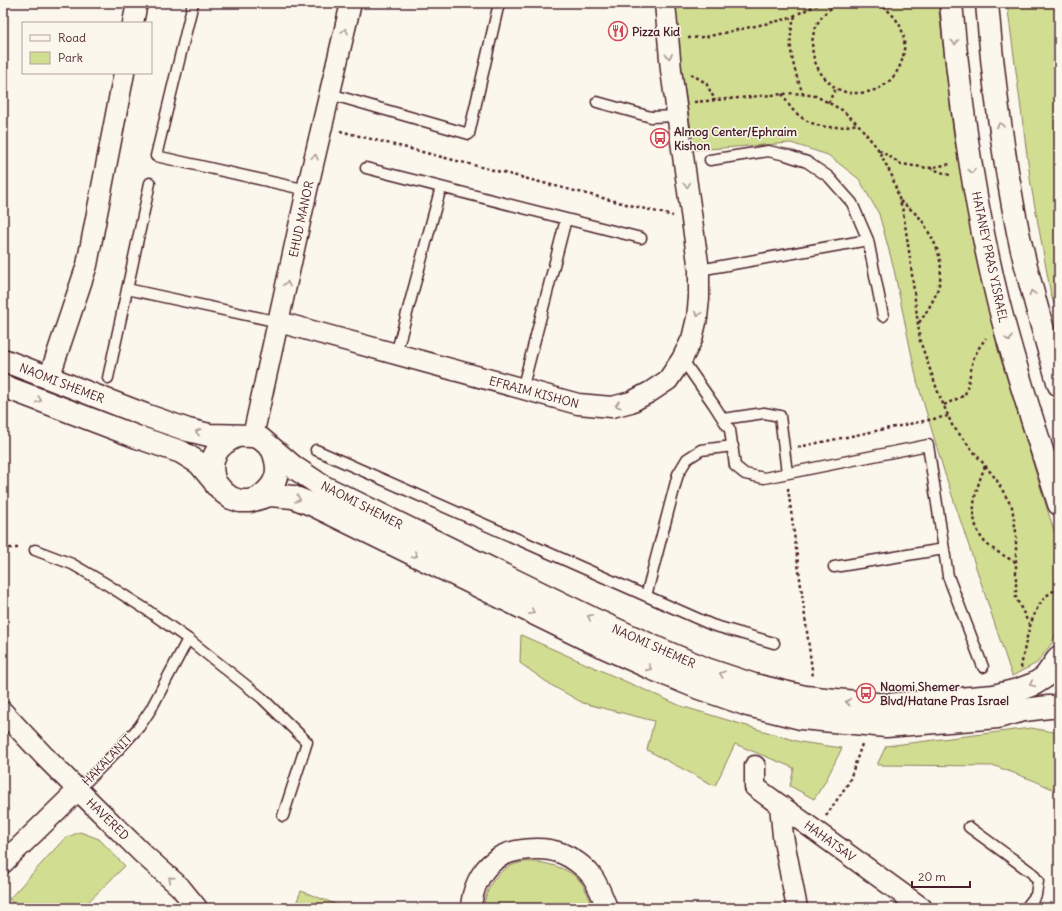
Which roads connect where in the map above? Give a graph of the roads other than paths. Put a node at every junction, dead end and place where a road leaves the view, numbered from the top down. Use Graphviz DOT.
graph roads {
  1 [pos="137,3"];
  2 [pos="193,3"];
  3 [pos="351,3"];
  4 [pos="499,3"];
  5 [pos="665,3"];
  6 [pos="951,3"];
  7 [pos="987,3"];
  8 [pos="133,22"];
  9 [pos="124,74"];
  10 [pos="330,94"];
  11 [pos="597,102"];
  12 [pos="676,110"];
  13 [pos="710,160"];
  14 [pos="366,168"];
  15 [pos="150,183"];
  16 [pos="441,187"];
  17 [pos="307,190"];
  18 [pos="566,219"];
  19 [pos="640,238"];
  20 [pos="868,240"];
  21 [pos="698,270"];
  22 [pos="127,289"];
  23 [pos="883,316"];
  24 [pos="279,322"];
  25 [pos="396,354"];
  26 [pos="682,359"];
  27 [pos="3,360"];
  28 [pos="49,378"];
  29 [pos="108,378"];
  30 [pos="1059,385"];
  31 [pos="3,386"];
  32 [pos="522,390"];
  33 [pos="723,419"];
  34 [pos="245,436"];
  35 [pos="733,446"];
  36 [pos="316,450"];
  37 [pos="273,451"];
  38 [pos="786,473"];
  39 [pos="216,485"];
  40 [pos="260,498"];
  41 [pos="1059,504"];
  42 [pos="944,549"];
  43 [pos="35,550"];
  44 [pos="834,567"];
  45 [pos="646,596"];
  46 [pos="188,639"];
  47 [pos="774,643"];
  48 [pos="1059,657"];
  49 [pos="983,667"];
  50 [pos="1059,707"];
  51 [pos="3,712"];
  52 [pos="755,766"];
  53 [pos="78,790"];
  54 [pos="780,806"];
  55 [pos="283,816"];
  56 [pos="968,827"];
  57 [pos="3,863"];
  58 [pos="197,908"];
  59 [pos="471,908"];
  60 [pos="607,908"];
  61 [pos="797,908"];
  62 [pos="922,908"];
  63 [pos="1026,908"];
  1 -- 8 [label="street"];
  2 -- 17 [label="lane"];
  10 -- 3 [label="street, EHUD MANOR, one-way"];
  4 -- 10 [label="lane"];
  5 -- 12 [label="street, EFRAIM KISHON, one-way"];
  6 -- 41 [label="street, HATANEY PRAS YISRAEL, one-way"];
  30 -- 7 [label="street, one-way"];
  9 -- 28 [label="street"];
  17 -- 10 [label="street, EHUD MANOR, one-way"];
  11 -- 12 [label="lane"];
  12 -- 21 [label="street, EFRAIM KISHON, one-way"];
  13 -- 20 [label="lane"];
  14 -- 16 [label="lane"];
  15 -- 22 [label="lane"];
  16 -- 18 [label="lane"];
  16 -- 25 [label="lane"];
  24 -- 17 [label="street, EHUD MANOR, one-way"];
  18 -- 19 [label="lane"];
  18 -- 32 [label="lane"];
  20 -- 21 [label="lane"];
  20 -- 23 [label="lane"];
  21 -- 26 [label="street, EFRAIM KISHON, one-way"];
  22 -- 24 [label="lane"];
  22 -- 29 [label="lane"];
  24 -- 25 [label="street, EFRAIM KISHON"];
  24 -- 34 [label="street, EHUD MANOR"];
  25 -- 32 [label="street, EFRAIM KISHON"];
  26 -- 32 [label="street, EFRAIM KISHON, one-way"];
  26 -- 33 [label="lane"];
  27 -- 28 [label="street, NAOMI SHEMER"];
  34 -- 28 [label="street, NAOMI SHEMER, one-way"];
  31 -- 39 [label="street, NAOMI SHEMER, one-way"];
  33 -- 35 [label="lane"];
  33 -- 38 [label="lane"];
  34 -- 37 [label="street, NAOMI SHEMER"];
  34 -- 39 [label="street"];
  35 -- 38 [label="lane"];
  35 -- 45 [label="lane"];
  36 -- 45 [label="lane"];
  37 -- 40 [label="street"];
  48 -- 37 [label="street, NAOMI SHEMER, one-way"];
  38 -- 42 [label="lane"];
  39 -- 40 [label="street, NAOMI SHEMER"];
  40 -- 50 [label="street, NAOMI SHEMER, one-way"];
  42 -- 44 [label="lane"];
  42 -- 49 [label="lane"];
  43 -- 46 [label="lane"];
  45 -- 47 [label="lane"];
  46 -- 53 [label="lane, HAKALANIT"];
  46 -- 55 [label="lane"];
  51 -- 53 [label="street, HAVERED"];
  52 -- 54 [label="street, HAHATSAV"];
  53 -- 57 [label="street, HAKALANIT"];
  58 -- 53 [label="street, HAVERED, one-way"];
  54 -- 61 [label="street"];
  54 -- 62 [label="street, HAHATSAV"];
  56 -- 63 [label="lane"];
  59 -- 60 [label="street"];
}
